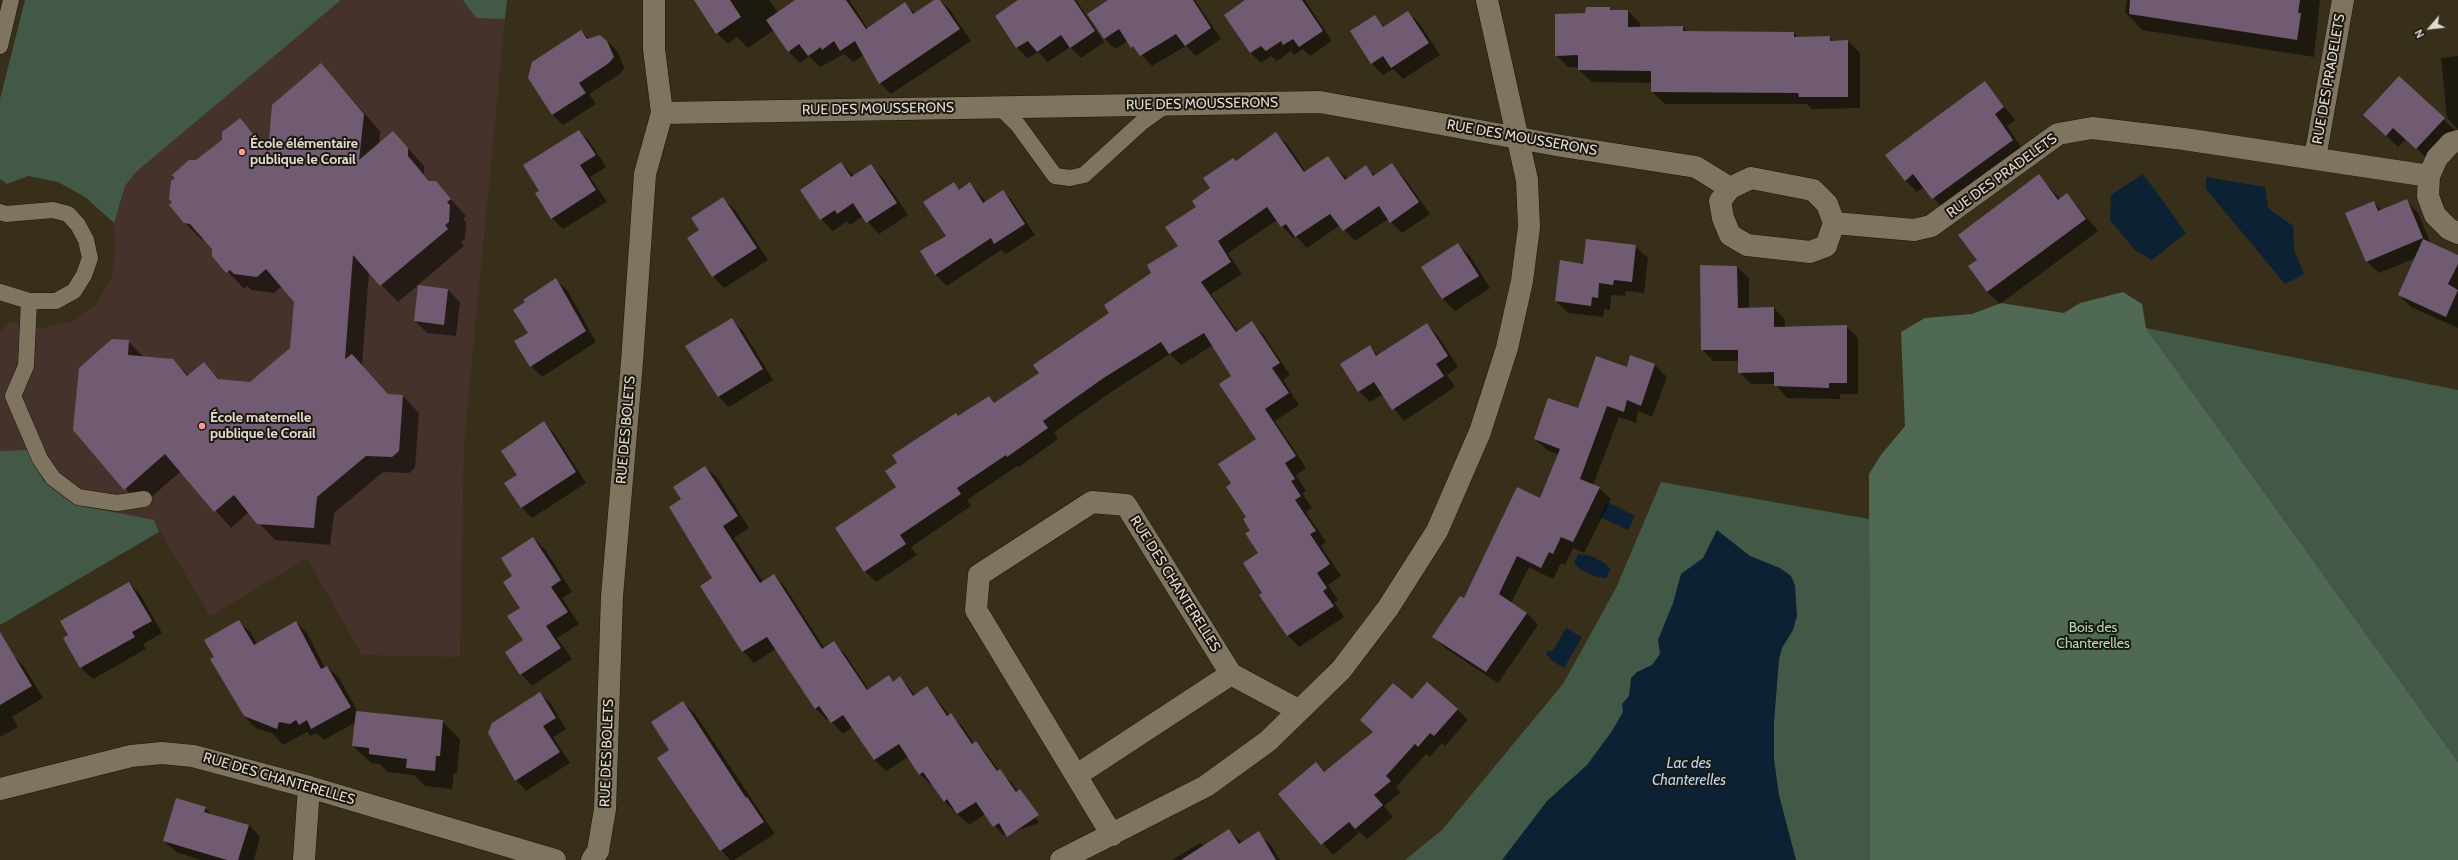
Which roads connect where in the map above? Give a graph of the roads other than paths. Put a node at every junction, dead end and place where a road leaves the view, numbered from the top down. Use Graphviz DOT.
graph roads {
  1 [pos="11,0"];
  2 [pos="654,0"];
  3 [pos="1486,0"];
  4 [pos="2343,0"];
  5 [pos="0,46"];
  6 [pos="1166,105"];
  7 [pos="1000,107"];
  8 [pos="662,113"];
  9 [pos="1516,138"];
  10 [pos="2458,140"];
  11 [pos="2315,158"];
  12 [pos="2428,176"];
  13 [pos="1730,188"];
  14 [pos="0,212"];
  15 [pos="1834,223"];
  16 [pos="2458,233"];
  17 [pos="0,292"];
  18 [pos="29,301"];
  19 [pos="144,499"];
  20 [pos="1231,674"];
  21 [pos="1298,710"];
  22 [pos="1077,775"];
  23 [pos="309,787"];
  24 [pos="0,789"];
  25 [pos="1112,835"];
  26 [pos="304,860"];
  27 [pos="555,860"];
  28 [pos="592,860"];
  29 [pos="1061,860"];
  1 -- 5 [label="lane"];
  2 -- 8 [label="street, RUE DES BOLETS"];
  3 -- 9 [label="street"];
  4 -- 11 [label="street, RUE DES PRADELETS"];
  6 -- 7 [label="street, RUE DES MOUSSERONS"];
  6 -- 7 [label="lane"];
  6 -- 9 [label="street, RUE DES MOUSSERONS"];
  7 -- 8 [label="street, RUE DES MOUSSERONS"];
  8 -- 28 [label="street, RUE DES BOLETS"];
  9 -- 13 [label="street, RUE DES MOUSSERONS"];
  9 -- 21 [label="street"];
  10 -- 12 [label="street"];
  11 -- 12 [label="street, RUE DES PRADELETS"];
  11 -- 15 [label="street, RUE DES PRADELETS"];
  12 -- 16 [label="street"];
  13 -- 15 [label="street"];
  13 -- 15 [label="street"];
  14 -- 18 [label="lane"];
  17 -- 18 [label="lane"];
  18 -- 19 [label="lane"];
  20 -- 21 [label="street, RUE DES CHANTERELLES"];
  20 -- 22 [label="street"];
  20 -- 22 [label="street, RUE DES CHANTERELLES"];
  21 -- 25 [label="street"];
  22 -- 25 [label="street, RUE DES CHANTERELLES"];
  23 -- 24 [label="street, RUE DES CHANTERELLES"];
  23 -- 26 [label="street"];
  23 -- 27 [label="street, RUE DES CHANTERELLES"];
  25 -- 29 [label="street"];
}
